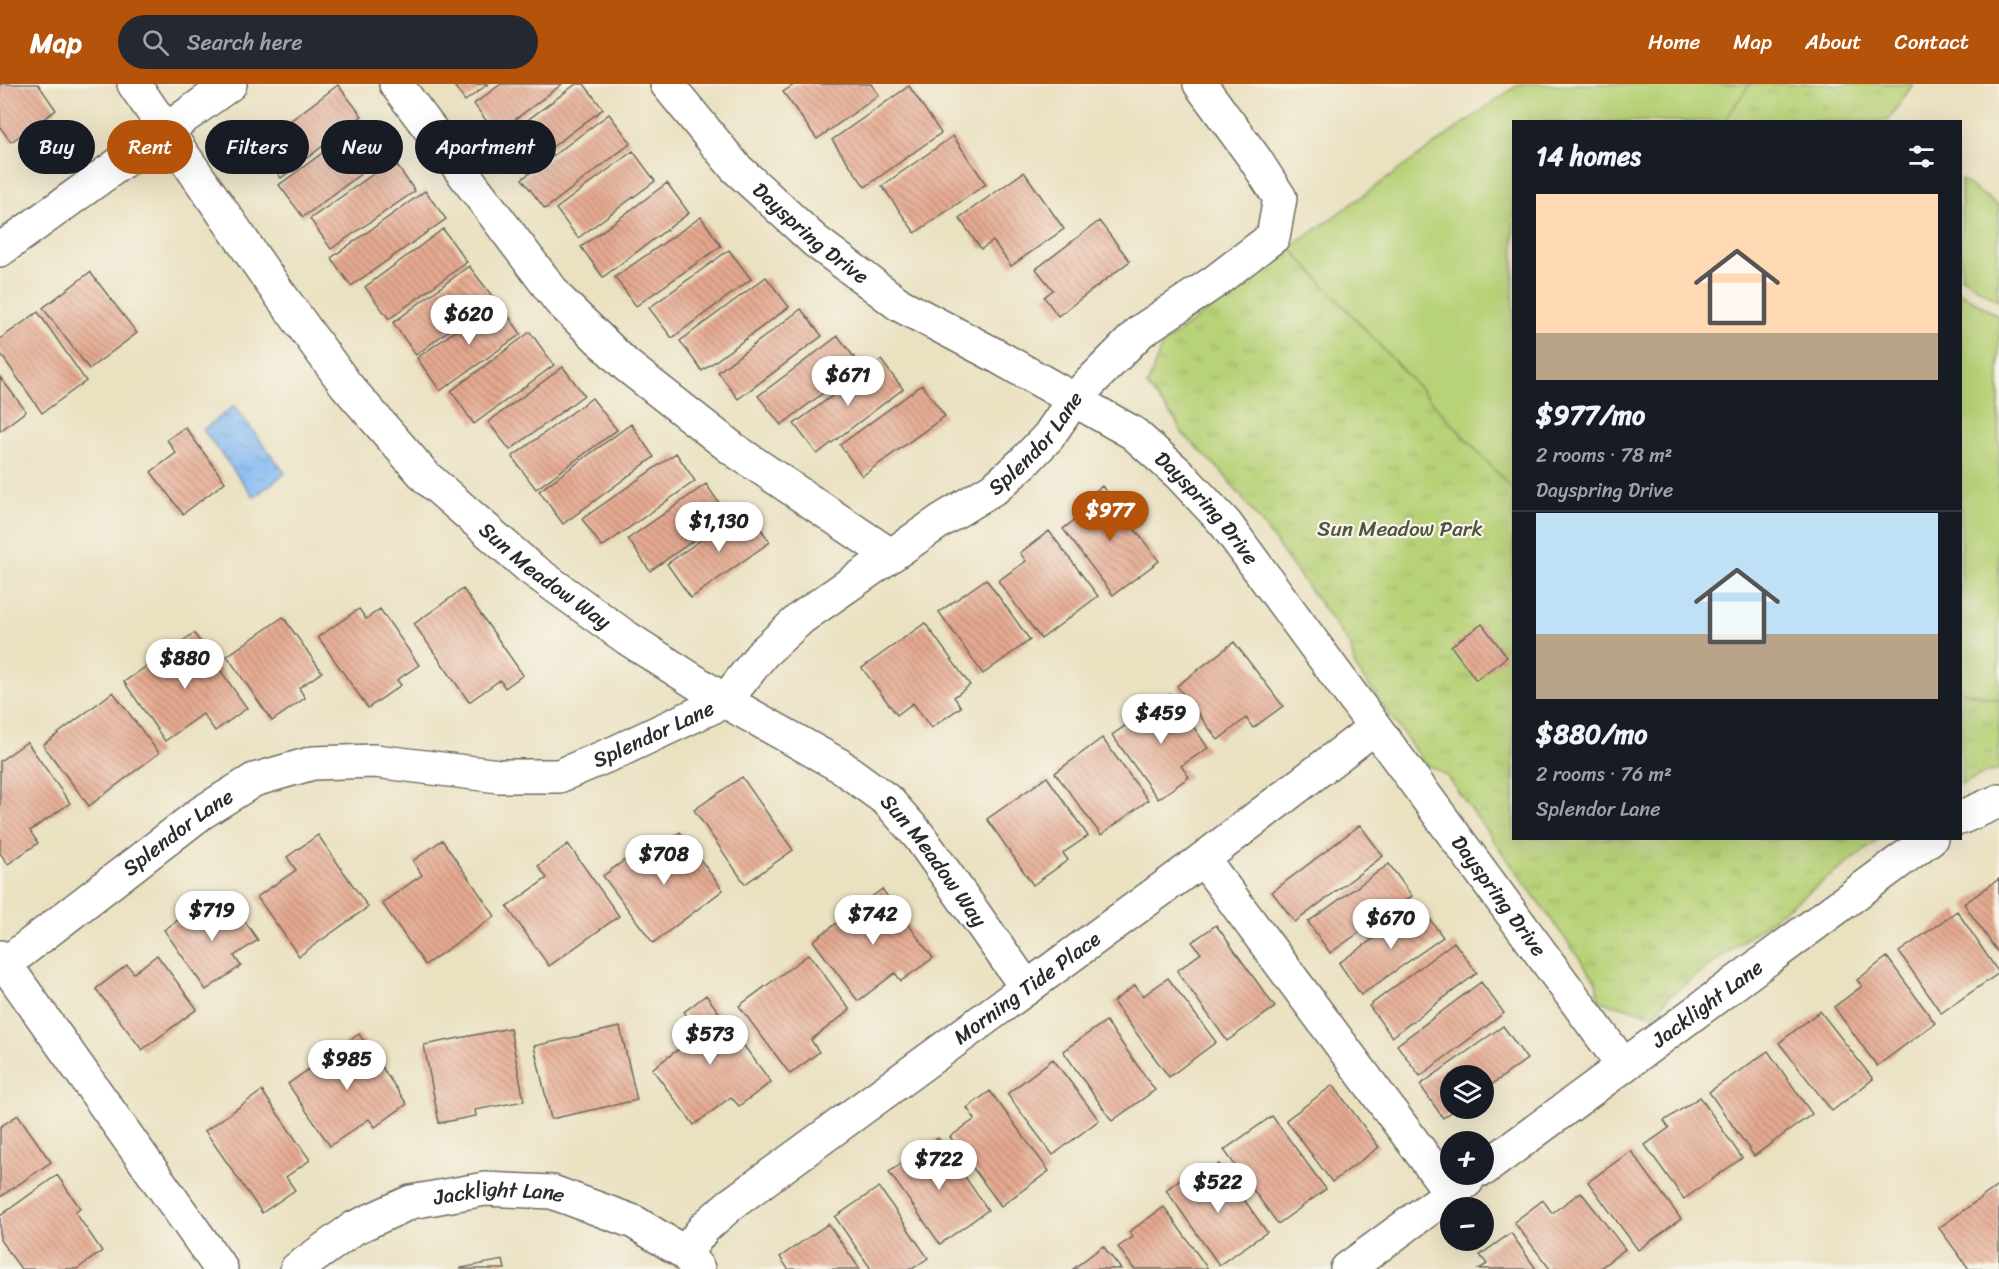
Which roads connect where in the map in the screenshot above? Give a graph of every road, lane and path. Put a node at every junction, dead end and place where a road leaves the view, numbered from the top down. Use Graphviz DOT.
graph roads {
  1 [pos="134,84"];
  2 [pos="230,84"];
  3 [pos="396,84"];
  4 [pos="667,84"];
  5 [pos="1200,84"];
  6 [pos="161,120"];
  7 [pos="181,120"];
  8 [pos="193,167"];
  9 [pos="107,174"];
  10 [pos="0,250"];
  11 [pos="1074,399"];
  12 [pos="890,555"];
  13 [pos="725,701"];
  14 [pos="1374,728"];
  15 [pos="1999,801"];
  16 [pos="1962,817"];
  17 [pos="1928,840"];
  18 [pos="1203,859"];
  19 [pos="2,963"];
  20 [pos="1027,988"];
  21 [pos="1623,1065"];
  22 [pos="1440,1155"];
  23 [pos="1494,1161"];
  24 [pos="1462,1185"];
  25 [pos="691,1261"];
  26 [pos="221,1269"];
  27 [pos="297,1269"];
  28 [pos="1347,1269"];
  1 -- 6 [label="street, Sun Meadow Way"];
  2 -- 7 [label="street"];
  3 -- 12 [label="street"];
  4 -- 11 [label="street, Dayspring Drive"];
  5 -- 11 [label="street, Splendor Lane"];
  8 -- 13 [label="street, Sun Meadow Way"];
  9 -- 10 [label="street"];
  11 -- 12 [label="street, Splendor Lane"];
  11 -- 14 [label="street, Dayspring Drive"];
  12 -- 13 [label="street, Splendor Lane"];
  13 -- 19 [label="street, Splendor Lane"];
  13 -- 20 [label="street, Sun Meadow Way"];
  14 -- 18 [label="street, Morning Tide Place"];
  14 -- 21 [label="street, Dayspring Drive"];
  15 -- 16 [label="street"];
  17 -- 21 [label="street, Jacklight Lane"];
  18 -- 20 [label="street, Morning Tide Place"];
  18 -- 22 [label="street"];
  19 -- 26 [label="street"];
  20 -- 25 [label="street, Morning Tide Place"];
  21 -- 23 [label="street, Jacklight Lane"];
  24 -- 28 [label="street"];
  25 -- 27 [label="street, Jacklight Lane"];
}
